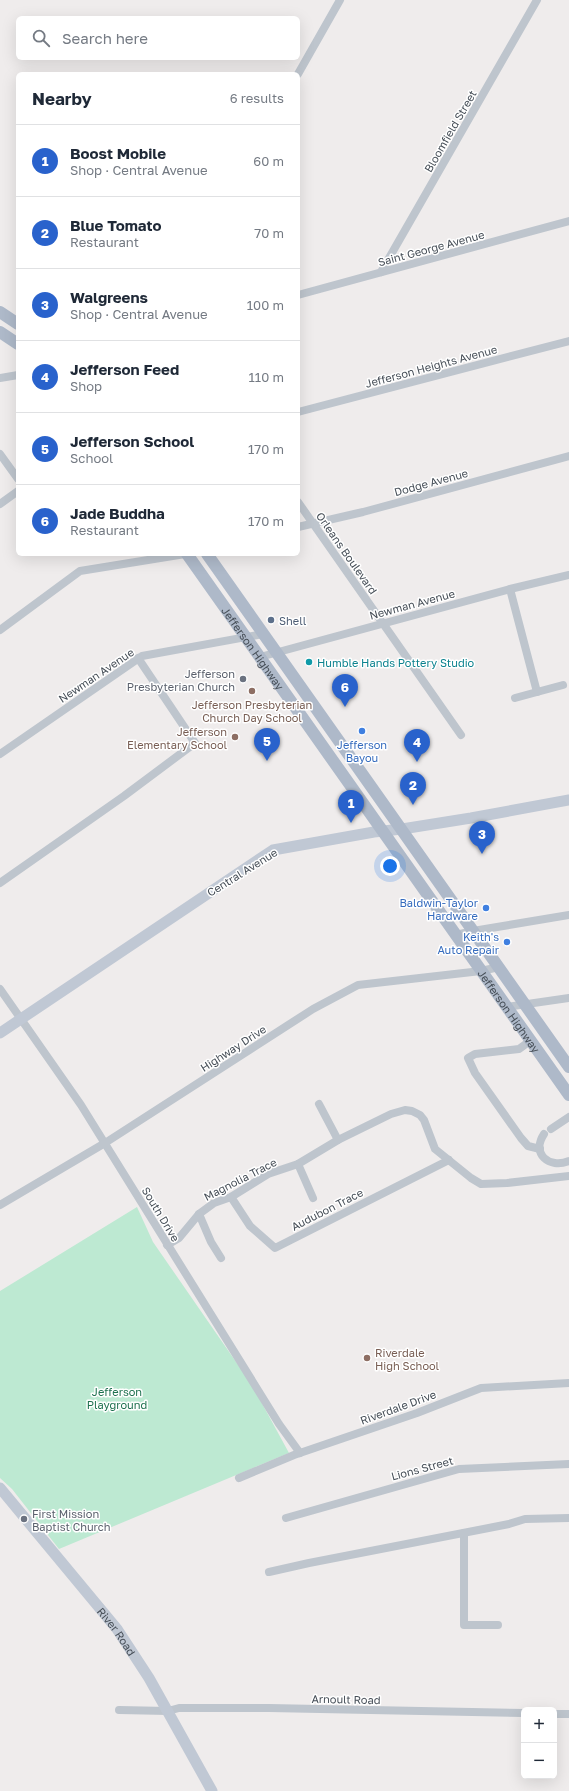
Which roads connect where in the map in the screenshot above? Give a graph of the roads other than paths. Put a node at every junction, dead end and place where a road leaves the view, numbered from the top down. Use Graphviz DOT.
graph roads {
  1 [pos="340,0"];
  2 [pos="538,0"];
  3 [pos="299,72"];
  4 [pos="569,221"];
  5 [pos="381,272"];
  6 [pos="300,294"];
  7 [pos="0,312"];
  8 [pos="16,323"];
  9 [pos="0,332"];
  10 [pos="569,340"];
  11 [pos="16,343"];
  12 [pos="16,375"];
  13 [pos="0,378"];
  14 [pos="300,411"];
  15 [pos="0,454"];
  16 [pos="569,456"];
  17 [pos="16,476"];
  18 [pos="16,492"];
  19 [pos="0,504"];
  20 [pos="300,505"];
  21 [pos="313,523"];
  22 [pos="300,526"];
  23 [pos="174,556"];
  24 [pos="187,556"];
  25 [pos="208,556"];
  26 [pos="569,575"];
  27 [pos="510,589"];
  28 [pos="383,624"];
  29 [pos="0,630"];
  30 [pos="263,634"];
  31 [pos="246,637"];
  32 [pos="276,653"];
  33 [pos="260,657"];
  34 [pos="138,658"];
  35 [pos="563,685"];
  36 [pos="537,692"];
  37 [pos="515,698"];
  38 [pos="461,735"];
  39 [pos="0,754"];
  40 [pos="569,800"];
  41 [pos="402,829"];
  42 [pos="382,831"];
  43 [pos="0,883"];
  44 [pos="569,916"];
  45 [pos="473,931"];
  46 [pos="456,935"];
  47 [pos="499,967"];
  48 [pos="481,971"];
  49 [pos="0,989"];
  50 [pos="569,998"];
  51 [pos="524,1004"];
  52 [pos="506,1007"];
  53 [pos="21,1019"];
  54 [pos="0,1033"];
  55 [pos="530,1041"];
  56 [pos="569,1067"];
  57 [pos="569,1095"];
  58 [pos="319,1104"];
  59 [pos="569,1117"];
  60 [pos="551,1129"];
  61 [pos="544,1134"];
  62 [pos="338,1140"];
  63 [pos="104,1143"];
  64 [pos="540,1149"];
  65 [pos="449,1160"];
  66 [pos="569,1161"];
  67 [pos="298,1164"];
  68 [pos="569,1176"];
  69 [pos="231,1197"];
  70 [pos="313,1198"];
  71 [pos="0,1205"];
  72 [pos="198,1214"];
  73 [pos="167,1245"];
  74 [pos="221,1258"];
  75 [pos="569,1383"];
  76 [pos="300,1453"];
  77 [pos="569,1464"];
  78 [pos="239,1478"];
  79 [pos="0,1488"];
  80 [pos="286,1518"];
  81 [pos="569,1518"];
  82 [pos="464,1533"];
  83 [pos="269,1572"];
  84 [pos="498,1625"];
  85 [pos="118,1710"];
  86 [pos="168,1711"];
  87 [pos="521,1713"];
  88 [pos="557,1714"];
  89 [pos="569,1714"];
  90 [pos="212,1791"];
  1 -- 3 [label="street"];
  2 -- 5 [label="street, Bloomfield Street"];
  4 -- 5 [label="street, Saint George Avenue"];
  5 -- 6 [label="street, Saint George Avenue"];
  7 -- 8 [label="main road"];
  9 -- 11 [label="main road"];
  10 -- 14 [label="street, Jefferson Heights Avenue"];
  12 -- 13 [label="street"];
  15 -- 17 [label="street"];
  16 -- 21 [label="street, Dodge Avenue"];
  18 -- 19 [label="street"];
  20 -- 21 [label="street, Orleans Boulevard"];
  21 -- 22 [label="street, Dodge Avenue"];
  21 -- 28 [label="street, Orleans Boulevard"];
  23 -- 29 [label="street"];
  24 -- 31 [label="main road, Jefferson Highway"];
  25 -- 30 [label="main road, Jefferson Highway"];
  26 -- 27 [label="street, Newman Avenue"];
  27 -- 28 [label="street, Newman Avenue"];
  27 -- 36 [label="street"];
  28 -- 32 [label="street, Newman Avenue"];
  28 -- 38 [label="street, Orleans Boulevard"];
  30 -- 31 [label="street, Newman Avenue"];
  30 -- 32 [label="main road, Jefferson Highway"];
  31 -- 33 [label="main road, Jefferson Highway"];
  31 -- 34 [label="street, Newman Avenue"];
  32 -- 33 [label="street, Newman Avenue"];
  32 -- 41 [label="main road, Jefferson Highway"];
  33 -- 42 [label="main road, Jefferson Highway"];
  34 -- 39 [label="street, Newman Avenue"];
  34 -- 43 [label="street"];
  35 -- 36 [label="street"];
  36 -- 37 [label="street"];
  40 -- 41 [label="main road, Central Avenue"];
  41 -- 42 [label="main road, Central Avenue"];
  41 -- 45 [label="main road, Jefferson Highway"];
  42 -- 46 [label="main road, Jefferson Highway"];
  42 -- 53 [label="main road, Central Avenue"];
  44 -- 45 [label="street"];
  45 -- 46 [label="street"];
  45 -- 47 [label="main road, Jefferson Highway"];
  46 -- 48 [label="main road, Jefferson Highway"];
  47 -- 48 [label="street, Highway Drive"];
  47 -- 51 [label="main road, Jefferson Highway"];
  48 -- 52 [label="main road, Jefferson Highway"];
  48 -- 63 [label="street, Highway Drive"];
  49 -- 53 [label="street, South Drive"];
  50 -- 51 [label="street"];
  51 -- 52 [label="street"];
  51 -- 56 [label="main road, Jefferson Highway"];
  52 -- 55 [label="main road, Jefferson Highway"];
  53 -- 54 [label="main road, Central Avenue"];
  53 -- 63 [label="street, South Drive"];
  55 -- 57 [label="main road, Jefferson Highway"];
  55 -- 64 [label="street"];
  58 -- 62 [label="street"];
  59 -- 60 [label="street"];
  61 -- 64 [label="street"];
  62 -- 65 [label="street"];
  62 -- 67 [label="street, Magnolia Trace"];
  63 -- 71 [label="street, Highway Drive"];
  63 -- 73 [label="street, South Drive"];
  64 -- 66 [label="street"];
  65 -- 68 [label="street"];
  65 -- 69 [label="street, Audubon Trace"];
  67 -- 69 [label="street, Magnolia Trace"];
  67 -- 70 [label="street"];
  69 -- 72 [label="street, Magnolia Trace"];
  72 -- 73 [label="street, Magnolia Trace"];
  72 -- 74 [label="street"];
  73 -- 76 [label="street, South Drive"];
  75 -- 76 [label="street, Riverdale Drive"];
  76 -- 78 [label="street, Riverdale Drive"];
  77 -- 80 [label="street, Lions Street"];
  79 -- 86 [label="main road, River Road"];
  81 -- 82 [label="street"];
  82 -- 83 [label="street"];
  82 -- 84 [label="street"];
  85 -- 86 [label="street, Arnoult Road"];
  86 -- 87 [label="street, Arnoult Road"];
  86 -- 90 [label="main road, River Road"];
  88 -- 89 [label="street"];
}
